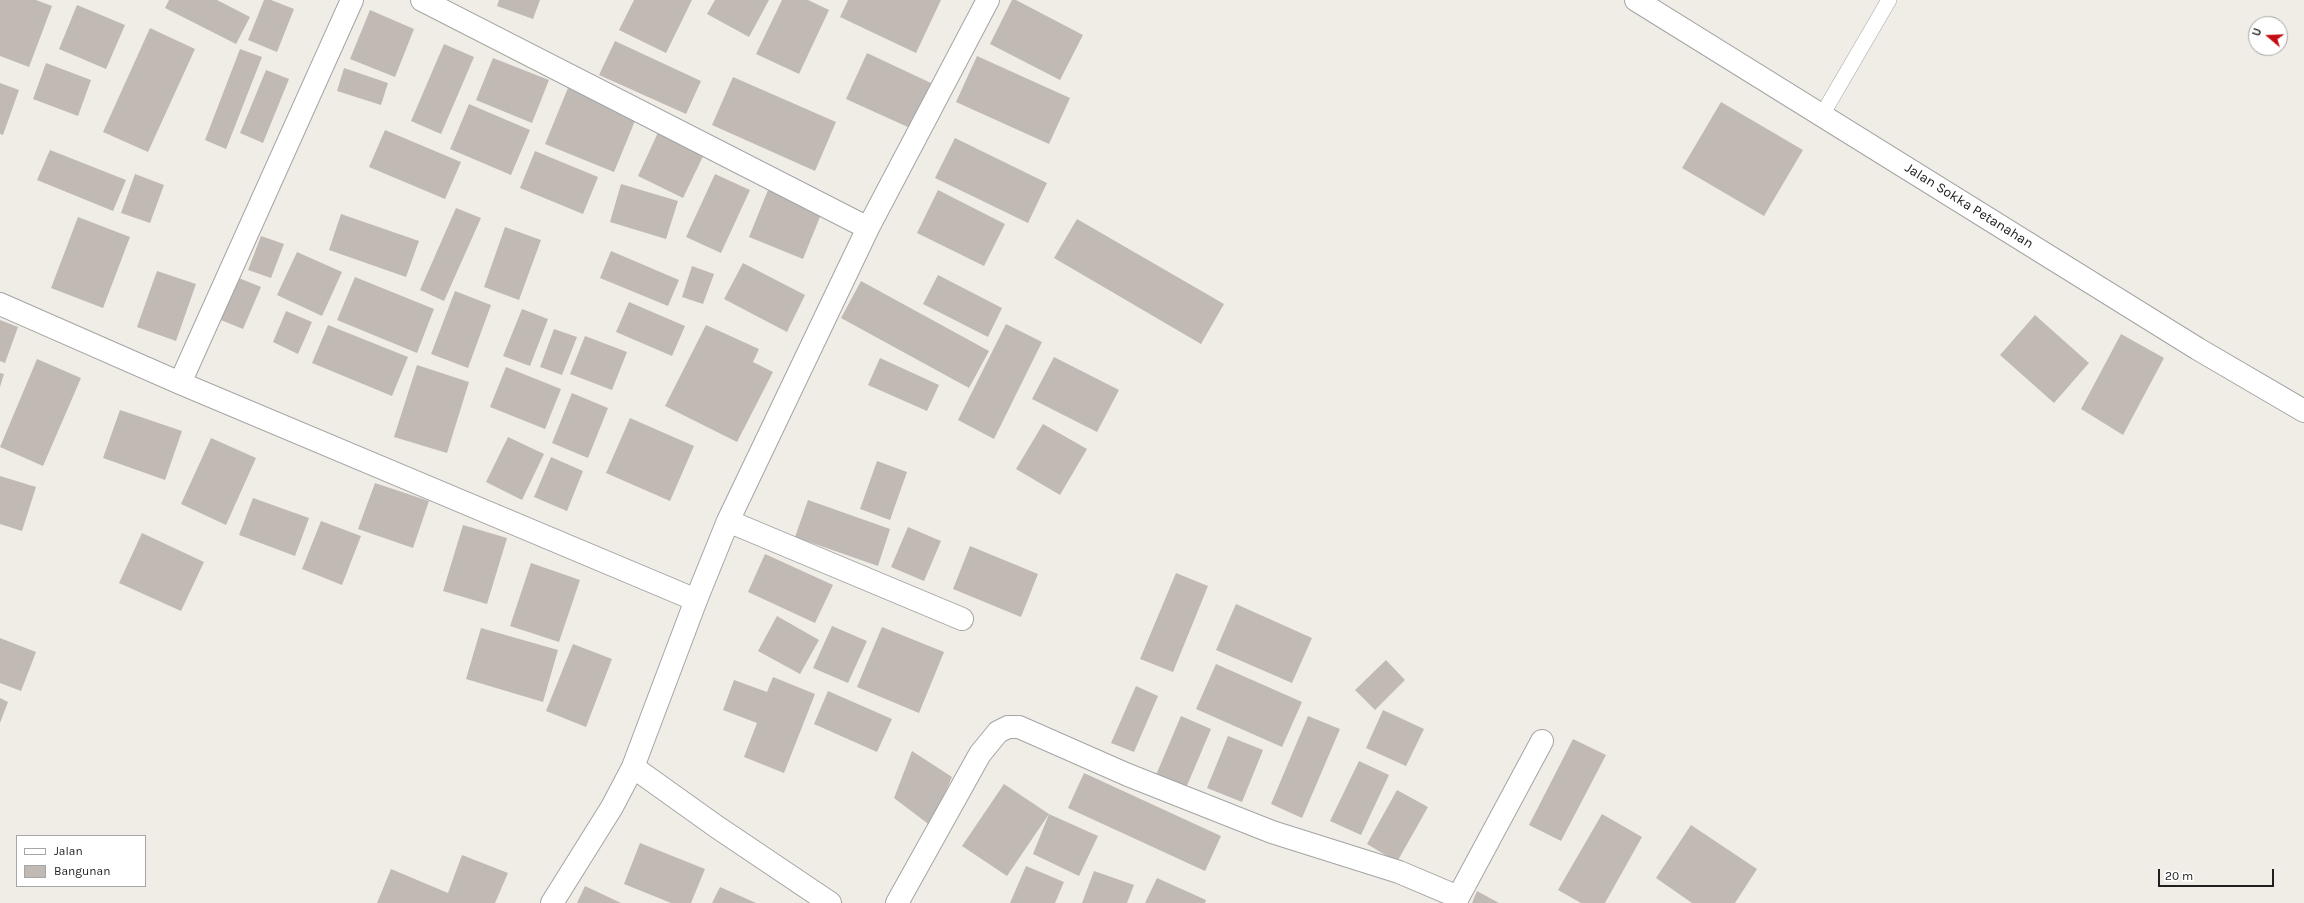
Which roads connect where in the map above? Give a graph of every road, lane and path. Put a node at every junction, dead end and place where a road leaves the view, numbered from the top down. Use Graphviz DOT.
graph roads {
  1 [pos="352,0"];
  2 [pos="422,0"];
  3 [pos="988,0"];
  4 [pos="1636,0"];
  5 [pos="1889,0"];
  6 [pos="1822,115"];
  7 [pos="868,228"];
  8 [pos="0,304"];
  9 [pos="180,383"];
  10 [pos="2304,411"];
  11 [pos="728,521"];
  12 [pos="696,600"];
  13 [pos="962,619"];
  14 [pos="1542,741"];
  15 [pos="633,767"];
  16 [pos="1456,900"];
  17 [pos="552,903"];
  18 [pos="830,903"];
  19 [pos="897,903"];
  1 -- 9 [label="street"];
  2 -- 7 [label="street"];
  3 -- 7 [label="street"];
  4 -- 6 [label="street, Jalan Sokka Petanahan"];
  5 -- 6 [label="lane"];
  6 -- 10 [label="street, Jalan Sokka Petanahan"];
  7 -- 11 [label="street"];
  8 -- 9 [label="street"];
  9 -- 12 [label="street"];
  11 -- 12 [label="street"];
  11 -- 13 [label="street"];
  12 -- 15 [label="street"];
  14 -- 16 [label="street"];
  15 -- 17 [label="street"];
  15 -- 18 [label="street"];
  16 -- 19 [label="street"];
}
